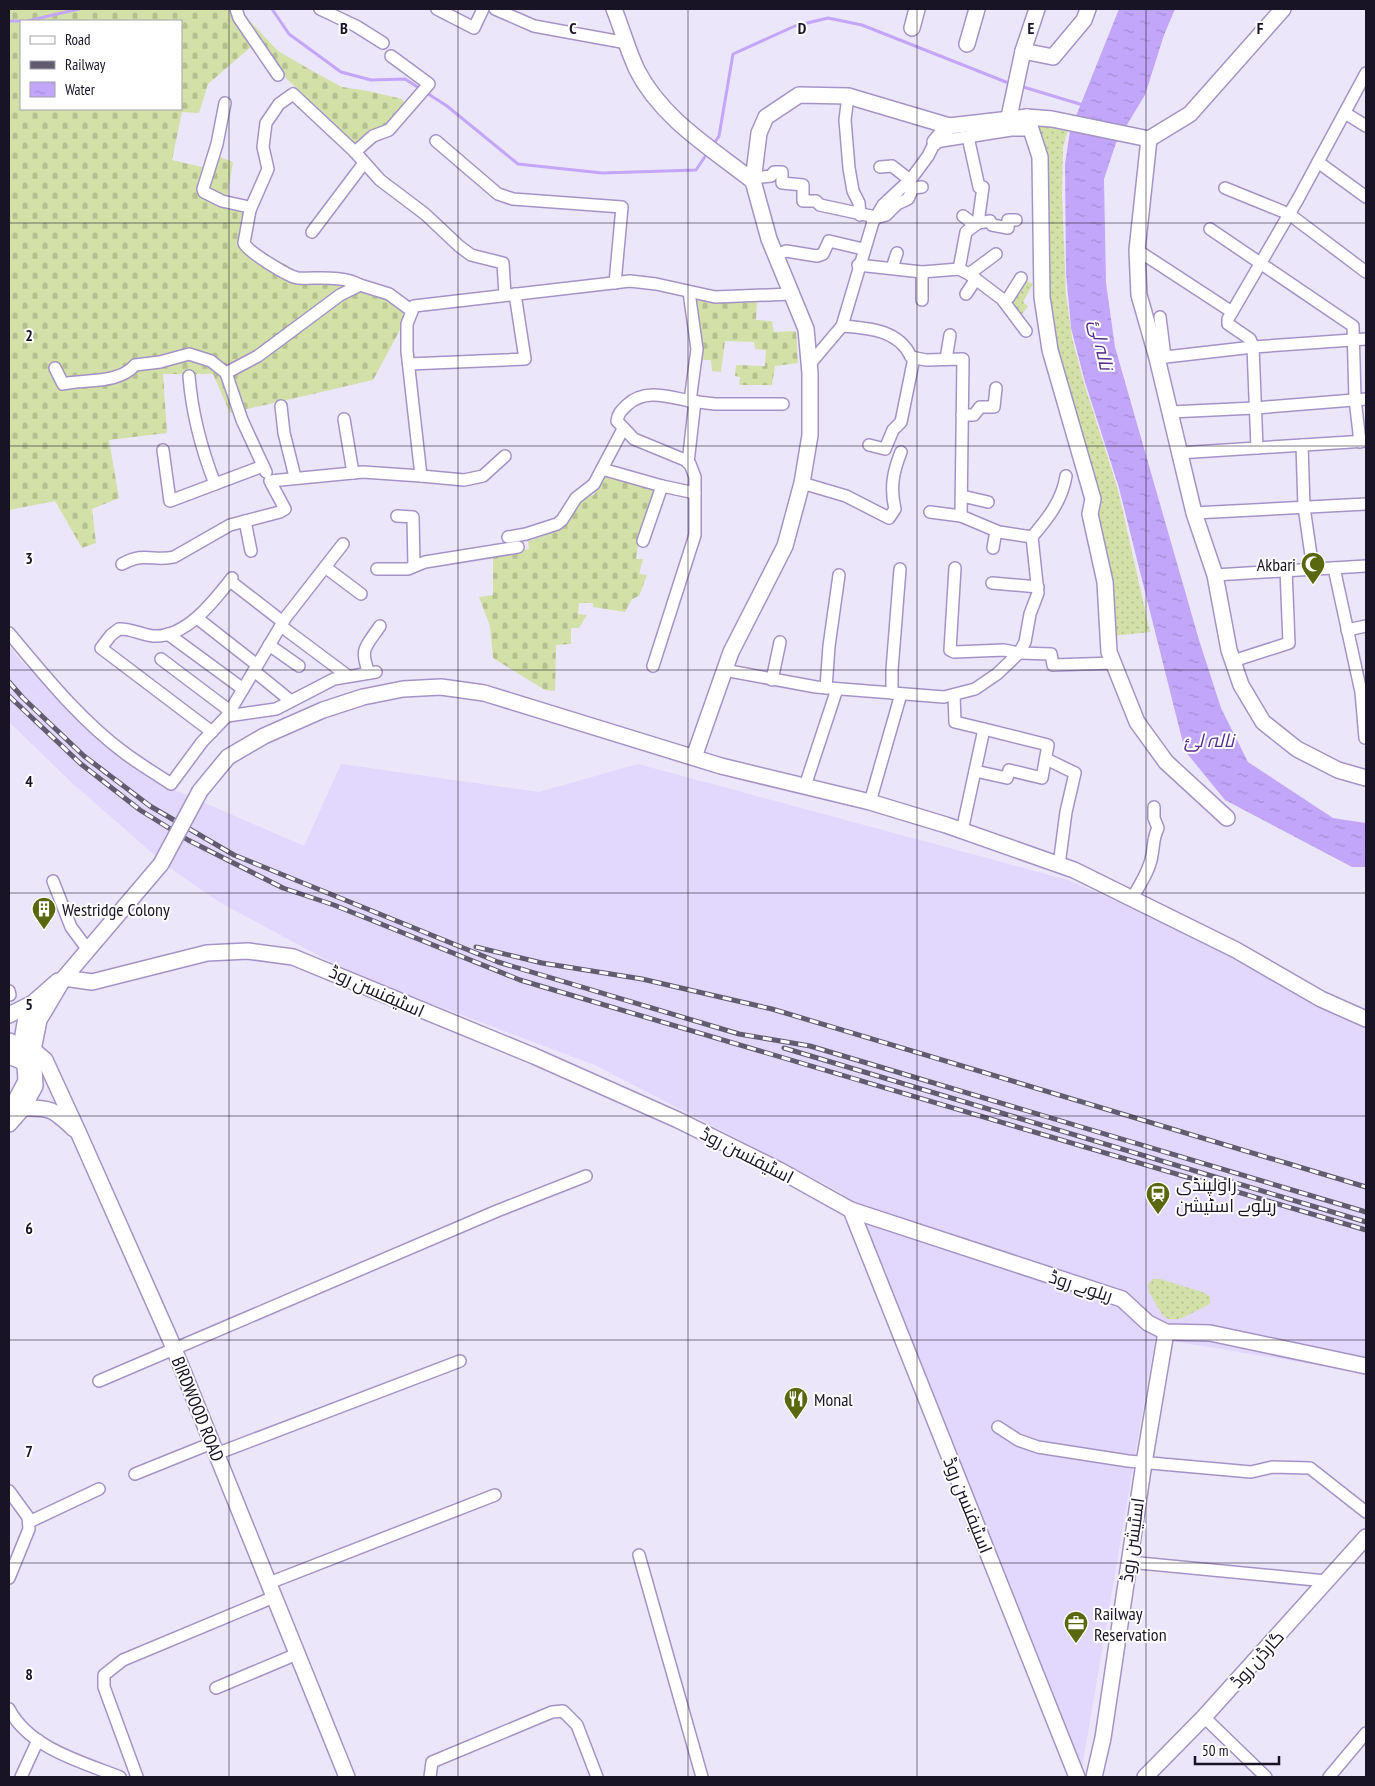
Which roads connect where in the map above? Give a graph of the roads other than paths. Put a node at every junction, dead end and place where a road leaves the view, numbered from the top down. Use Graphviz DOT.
graph roads {
  1 [pos="236,9"];
  2 [pos="320,9"];
  3 [pos="437,9"];
  4 [pos="483,9"];
  5 [pos="495,9"];
  6 [pos="614,9"];
  7 [pos="917,9"];
  8 [pos="977,9"];
  9 [pos="1037,9"];
  10 [pos="1088,9"];
  11 [pos="1284,9"];
  12 [pos="912,28"];
  13 [pos="383,43"];
  14 [pos="627,43"];
  15 [pos="967,44"];
  16 [pos="391,56"];
  17 [pos="1023,56"];
  18 [pos="1366,72"];
  19 [pos="278,75"];
  20 [pos="848,96"];
  21 [pos="226,103"];
  22 [pos="1345,113"];
  23 [pos="1009,118"];
  24 [pos="1029,123"];
  25 [pos="949,126"];
  26 [pos="1366,126"];
  27 [pos="968,137"];
  28 [pos="1148,139"];
  29 [pos="436,141"];
  30 [pos="935,142"];
  31 [pos="356,152"];
  32 [pos="1318,162"];
  33 [pos="364,163"];
  34 [pos="880,167"];
  35 [pos="753,179"];
  36 [pos="910,180"];
  37 [pos="922,186"];
  38 [pos="1225,188"];
  39 [pos="1366,198"];
  40 [pos="250,210"];
  41 [pos="1289,214"];
  42 [pos="860,215"];
  43 [pos="963,216"];
  44 [pos="874,220"];
  45 [pos="1016,220"];
  46 [pos="976,224"];
  47 [pos="1210,229"];
  48 [pos="312,232"];
  49 [pos="863,249"];
  50 [pos="1137,250"];
  51 [pos="897,253"];
  52 [pos="996,254"];
  53 [pos="776,255"];
  54 [pos="1260,264"];
  55 [pos="858,265"];
  56 [pos="892,268"];
  57 [pos="922,272"];
  58 [pos="1366,272"];
  59 [pos="968,274"];
  60 [pos="1021,278"];
  61 [pos="615,282"];
  62 [pos="360,285"];
  63 [pos="689,292"];
  64 [pos="792,294"];
  65 [pos="966,294"];
  66 [pos="510,295"];
  67 [pos="922,300"];
  68 [pos="1005,306"];
  69 [pos="412,311"];
  70 [pos="1232,312"];
  71 [pos="1160,317"];
  72 [pos="842,326"];
  73 [pos="1026,331"];
  74 [pos="950,335"];
  75 [pos="1366,339"];
  76 [pos="1353,340"];
  77 [pos="1253,348"];
  78 [pos="914,358"];
  79 [pos="946,358"];
  80 [pos="1161,358"];
  81 [pos="409,364"];
  82 [pos="809,364"];
  83 [pos="55,368"];
  84 [pos="226,373"];
  85 [pos="190,376"];
  86 [pos="996,388"];
  87 [pos="1361,399"];
  88 [pos="693,401"];
  89 [pos="782,404"];
  90 [pos="281,406"];
  91 [pos="1255,408"];
  92 [pos="1170,412"];
  93 [pos="962,415"];
  94 [pos="344,419"];
  95 [pos="623,429"];
  96 [pos="1363,442"];
  97 [pos="870,445"];
  98 [pos="1302,445"];
  99 [pos="1257,448"];
  100 [pos="163,450"];
  101 [pos="901,452"];
  102 [pos="1178,453"];
  103 [pos="505,456"];
  104 [pos="688,463"];
  105 [pos="263,466"];
  106 [pos="602,469"];
  107 [pos="353,473"];
  108 [pos="421,476"];
  109 [pos="1066,476"];
  110 [pos="295,477"];
  111 [pos="270,481"];
  112 [pos="802,483"];
  113 [pos="215,484"];
  114 [pos="662,486"];
  115 [pos="695,492"];
  116 [pos="962,496"];
  117 [pos="988,502"];
  118 [pos="1366,504"];
  119 [pos="1304,507"];
  120 [pos="930,512"];
  121 [pos="1194,513"];
  122 [pos="397,516"];
  123 [pos="961,516"];
  124 [pos="245,521"];
  125 [pos="996,531"];
  126 [pos="508,536"];
  127 [pos="1032,537"];
  128 [pos="643,541"];
  129 [pos="343,544"];
  130 [pos="518,547"];
  131 [pos="993,548"];
  132 [pos="252,551"];
  133 [pos="122,564"];
  134 [pos="414,566"];
  135 [pos="1366,566"];
  136 [pos="325,567"];
  137 [pos="955,568"];
  138 [pos="1334,568"];
  139 [pos="377,569"];
  140 [pos="900,569"];
  141 [pos="1314,569"];
  142 [pos="1286,570"];
  143 [pos="1215,574"];
  144 [pos="839,576"];
  145 [pos="992,583"];
  146 [pos="1038,587"];
  147 [pos="361,594"];
  148 [pos="197,618"];
  149 [pos="282,624"];
  150 [pos="380,626"];
  151 [pos="1366,626"];
  152 [pos="1347,630"];
  153 [pos="9,633"];
  154 [pos="168,634"];
  155 [pos="780,642"];
  156 [pos="270,645"];
  157 [pos="1019,653"];
  158 [pos="161,659"];
  159 [pos="1232,661"];
  160 [pos="1114,663"];
  161 [pos="299,666"];
  162 [pos="653,666"];
  163 [pos="256,668"];
  164 [pos="724,670"];
  165 [pos="348,676"];
  166 [pos="772,680"];
  167 [pos="832,688"];
  168 [pos="243,689"];
  169 [pos="1364,692"];
  170 [pos="897,693"];
  171 [pos="954,695"];
  172 [pos="291,701"];
  173 [pos="228,714"];
  174 [pos="984,730"];
  175 [pos="212,732"];
  176 [pos="1365,738"];
  177 [pos="694,757"];
  178 [pos="1046,760"];
  179 [pos="975,771"];
  180 [pos="1366,778"];
  181 [pos="805,786"];
  182 [pos="870,802"];
  183 [pos="1154,807"];
  184 [pos="1226,818"];
  185 [pos="962,831"];
  186 [pos="1059,865"];
  187 [pos="53,881"];
  188 [pos="1133,897"];
  189 [pos="88,950"];
  190 [pos="64,978"];
  191 [pos="34,1003"];
  192 [pos="9,1015"];
  193 [pos="1366,1019"];
  194 [pos="9,1056"];
  195 [pos="29,1056"];
  196 [pos="16,1111"];
  197 [pos="9,1124"];
  198 [pos="79,1134"];
  199 [pos="586,1176"];
  200 [pos="851,1210"];
  201 [pos="1166,1332"];
  202 [pos="174,1350"];
  203 [pos="460,1361"];
  204 [pos="1366,1366"];
  205 [pos="99,1381"];
  206 [pos="998,1426"];
  207 [pos="214,1448"];
  208 [pos="1144,1463"];
  209 [pos="135,1474"];
  210 [pos="99,1489"];
  211 [pos="9,1491"];
  212 [pos="496,1495"];
  213 [pos="1366,1512"];
  214 [pos="29,1522"];
  215 [pos="1366,1538"];
  216 [pos="639,1555"];
  217 [pos="1129,1562"];
  218 [pos="9,1578"];
  219 [pos="1326,1582"];
  220 [pos="269,1583"];
  221 [pos="274,1597"];
  222 [pos="297,1654"];
  223 [pos="216,1688"];
  224 [pos="9,1709"];
  225 [pos="1204,1717"];
  226 [pos="1366,1733"];
  227 [pos="38,1740"];
  228 [pos="21,1777"];
  229 [pos="120,1777"];
  230 [pos="137,1777"];
  231 [pos="347,1777"];
  232 [pos="430,1777"];
  233 [pos="597,1777"];
  234 [pos="702,1777"];
  235 [pos="1077,1777"];
  236 [pos="1094,1777"];
  237 [pos="1145,1777"];
  238 [pos="1266,1777"];
  239 [pos="1329,1777"];
  1 -- 19 [label="street"];
  2 -- 13 [label="street"];
  3 -- 4 [label="street"];
  5 -- 14 [label="street"];
  6 -- 14 [label="street"];
  7 -- 12 [label="street"];
  8 -- 15 [label="street"];
  9 -- 17 [label="street"];
  10 -- 17 [label="street"];
  11 -- 28 [label="street"];
  14 -- 35 [label="street"];
  16 -- 31 [label="street"];
  17 -- 23 [label="street"];
  18 -- 22 [label="street"];
  20 -- 25 [label="street"];
  20 -- 35 [label="street"];
  20 -- 42 [label="street"];
  21 -- 40 [label="street"];
  22 -- 26 [label="street"];
  22 -- 32 [label="street"];
  23 -- 24 [label="street"];
  23 -- 25 [label="street"];
  24 -- 27 [label="street"];
  24 -- 28 [label="street"];
  24 -- 160 [label="street"];
  25 -- 30 [label="street"];
  27 -- 30 [label="street"];
  27 -- 46 [label="street"];
  28 -- 50 [label="street"];
  29 -- 61 [label="street"];
  30 -- 36 [label="street"];
  31 -- 33 [label="street"];
  31 -- 40 [label="street"];
  32 -- 39 [label="street"];
  32 -- 41 [label="street"];
  33 -- 48 [label="street"];
  33 -- 66 [label="street"];
  34 -- 36 [label="street"];
  35 -- 42 [label="street"];
  35 -- 53 [label="street"];
  36 -- 44 [label="street"];
  37 -- 44 [label="street"];
  38 -- 41 [label="street"];
  40 -- 62 [label="street"];
  41 -- 54 [label="street"];
  41 -- 58 [label="street"];
  42 -- 44 [label="street"];
  43 -- 46 [label="street"];
  44 -- 49 [label="street"];
  45 -- 46 [label="street"];
  46 -- 59 [label="street"];
  47 -- 54 [label="street"];
  49 -- 53 [label="street"];
  49 -- 55 [label="street"];
  50 -- 70 [label="street"];
  50 -- 80 [label="street"];
  51 -- 56 [label="street"];
  52 -- 59 [label="street"];
  53 -- 64 [label="street"];
  54 -- 70 [label="street"];
  54 -- 76 [label="street"];
  55 -- 56 [label="street"];
  55 -- 72 [label="street"];
  56 -- 57 [label="street"];
  57 -- 59 [label="street"];
  57 -- 67 [label="street"];
  59 -- 65 [label="street"];
  59 -- 68 [label="street"];
  60 -- 68 [label="street"];
  61 -- 63 [label="street"];
  61 -- 66 [label="street"];
  62 -- 69 [label="street"];
  62 -- 84 [label="street"];
  63 -- 64 [label="street"];
  63 -- 88 [label="street"];
  64 -- 82 [label="street"];
  66 -- 69 [label="street"];
  66 -- 81 [label="street"];
  68 -- 73 [label="street"];
  69 -- 81 [label="street"];
  70 -- 77 [label="street"];
  71 -- 80 [label="street"];
  72 -- 78 [label="street"];
  72 -- 82 [label="street"];
  74 -- 79 [label="street"];
  75 -- 76 [label="street"];
  76 -- 77 [label="street"];
  76 -- 87 [label="street"];
  77 -- 80 [label="street"];
  77 -- 91 [label="street"];
  78 -- 79 [label="street"];
  78 -- 97 [label="street"];
  79 -- 93 [label="street"];
  80 -- 92 [label="street"];
  81 -- 108 [label="street"];
  82 -- 112 [label="street"];
  83 -- 84 [label="street"];
  84 -- 105 [label="street"];
  85 -- 113 [label="street"];
  86 -- 93 [label="street"];
  87 -- 91 [label="street"];
  87 -- 96 [label="street"];
  88 -- 89 [label="street"];
  88 -- 95 [label="street"];
  88 -- 104 [label="street"];
  90 -- 110 [label="street"];
  91 -- 92 [label="street"];
  91 -- 99 [label="street"];
  92 -- 102 [label="street"];
  93 -- 116 [label="street"];
  94 -- 107 [label="street"];
  95 -- 104 [label="street"];
  95 -- 106 [label="street"];
  96 -- 98 [label="street"];
  98 -- 99 [label="street"];
  98 -- 119 [label="street"];
  99 -- 102 [label="street"];
  100 -- 113 [label="street"];
  101 -- 112 [label="street"];
  102 -- 121 [label="street"];
  103 -- 108 [label="street"];
  104 -- 115 [label="street"];
  105 -- 111 [label="street"];
  105 -- 113 [label="street"];
  106 -- 114 [label="street"];
  106 -- 126 [label="street"];
  107 -- 108 [label="street"];
  107 -- 110 [label="street"];
  109 -- 127 [label="street"];
  110 -- 111 [label="street"];
  111 -- 124 [label="street"];
  112 -- 164 [label="street"];
  114 -- 115 [label="street"];
  114 -- 128 [label="street"];
  115 -- 162 [label="street"];
  116 -- 117 [label="street"];
  116 -- 123 [label="street"];
  118 -- 119 [label="street"];
  119 -- 121 [label="street"];
  119 -- 141 [label="street"];
  120 -- 123 [label="street"];
  121 -- 143 [label="street"];
  122 -- 134 [label="street"];
  123 -- 125 [label="street"];
  124 -- 132 [label="street"];
  124 -- 133 [label="street"];
  125 -- 127 [label="street"];
  125 -- 131 [label="street"];
  127 -- 146 [label="street"];
  129 -- 136 [label="street"];
  130 -- 134 [label="street"];
  134 -- 139 [label="street"];
  135 -- 138 [label="street"];
  136 -- 147 [label="street"];
  136 -- 149 [label="street"];
  137 -- 157 [label="street"];
  138 -- 141 [label="street"];
  138 -- 152 [label="street"];
  140 -- 170 [label="street"];
  141 -- 142 [label="street"];
  142 -- 143 [label="street"];
  142 -- 159 [label="street"];
  143 -- 159 [label="street"];
  144 -- 167 [label="street"];
  145 -- 146 [label="street"];
  146 -- 157 [label="street"];
  148 -- 149 [label="street"];
  148 -- 154 [label="street"];
  148 -- 163 [label="street"];
  149 -- 156 [label="street"];
  149 -- 165 [label="street"];
  150 -- 165 [label="street"];
  151 -- 152 [label="street"];
  152 -- 169 [label="street"];
  153 -- 175 [label="street"];
  154 -- 168 [label="street"];
  154 -- 175 [label="street"];
  155 -- 166 [label="street"];
  156 -- 161 [label="street"];
  156 -- 163 [label="street"];
  157 -- 160 [label="street"];
  157 -- 171 [label="street"];
  158 -- 173 [label="street"];
  159 -- 180 [label="street"];
  160 -- 184 [label="street"];
  163 -- 168 [label="street"];
  163 -- 172 [label="street"];
  164 -- 166 [label="street"];
  164 -- 177 [label="street"];
  165 -- 172 [label="street"];
  166 -- 167 [label="street"];
  167 -- 170 [label="street"];
  167 -- 181 [label="street"];
  168 -- 173 [label="street"];
  169 -- 176 [label="street"];
  170 -- 171 [label="street"];
  170 -- 182 [label="street"];
  171 -- 174 [label="street"];
  172 -- 173 [label="street"];
  173 -- 175 [label="street"];
  174 -- 178 [label="street"];
  174 -- 179 [label="street"];
  177 -- 181 [label="street"];
  177 -- 189 [label="street, bridge"];
  178 -- 179 [label="street"];
  178 -- 186 [label="street"];
  179 -- 185 [label="street"];
  181 -- 182 [label="street"];
  182 -- 185 [label="street"];
  183 -- 188 [label="street"];
  185 -- 186 [label="street"];
  186 -- 188 [label="street"];
  187 -- 189 [label="street"];
  188 -- 193 [label="street"];
  189 -- 190 [label="street"];
  190 -- 191 [label="street"];
  190 -- 195 [label="street"];
  190 -- 200 [label="street, اسٹیفنسن روڈ"];
  191 -- 192 [label="street"];
  191 -- 195 [label="street"];
  194 -- 195 [label="street"];
  195 -- 196 [label="street"];
  195 -- 198 [label="street, BIRDWOOD ROAD"];
  196 -- 197 [label="street"];
  196 -- 198 [label="street"];
  198 -- 202 [label="street, BIRDWOOD ROAD"];
  199 -- 202 [label="street"];
  200 -- 201 [label="street, ریلوے روڈ"];
  200 -- 235 [label="street, اسٹیفنسن روڈ"];
  201 -- 204 [label="street, ریلوے روڈ"];
  201 -- 208 [label="street, اسٹیشن روڈ"];
  202 -- 205 [label="street"];
  202 -- 207 [label="street, BIRDWOOD ROAD"];
  203 -- 207 [label="street"];
  206 -- 208 [label="street"];
  207 -- 209 [label="street"];
  207 -- 220 [label="street, BIRDWOOD ROAD"];
  208 -- 213 [label="street"];
  208 -- 217 [label="street, اسٹیشن روڈ"];
  210 -- 214 [label="street"];
  211 -- 214 [label="street"];
  212 -- 220 [label="street"];
  214 -- 218 [label="street"];
  215 -- 219 [label="street, گارڈن روڈ"];
  216 -- 234 [label="street"];
  217 -- 219 [label="street"];
  217 -- 236 [label="street, اسٹیشن روڈ"];
  219 -- 225 [label="street, گارڈن روڈ"];
  220 -- 221 [label="street, BIRDWOOD ROAD"];
  221 -- 222 [label="street, BIRDWOOD ROAD"];
  221 -- 230 [label="street"];
  222 -- 223 [label="street"];
  222 -- 231 [label="street, BIRDWOOD ROAD"];
  224 -- 227 [label="street"];
  225 -- 237 [label="street, گارڈن روڈ"];
  225 -- 238 [label="street"];
  226 -- 239 [label="street"];
  227 -- 228 [label="street"];
  227 -- 229 [label="street"];
  232 -- 233 [label="street"];
}
